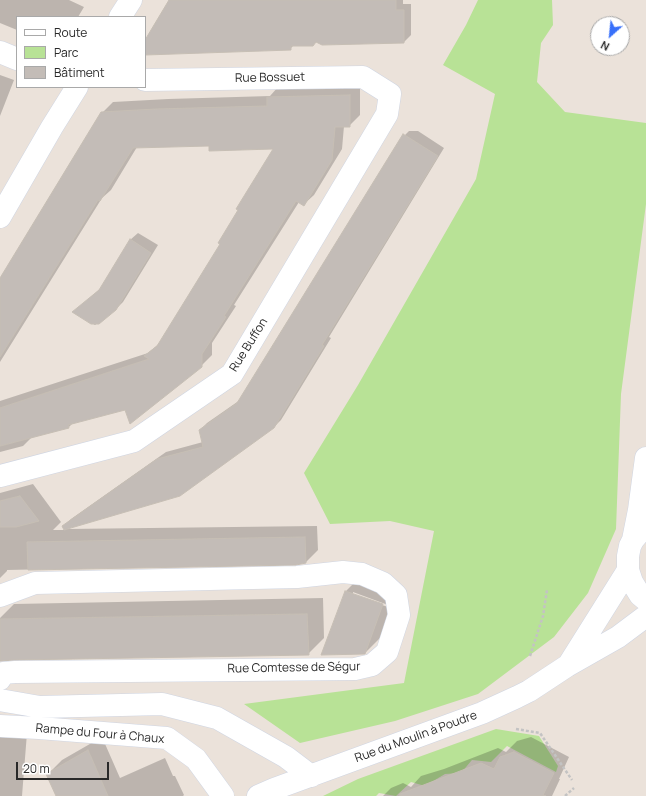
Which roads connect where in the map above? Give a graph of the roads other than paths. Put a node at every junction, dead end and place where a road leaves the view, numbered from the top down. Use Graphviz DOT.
graph roads {
  1 [pos="131,0"];
  2 [pos="121,16"];
  3 [pos="0,52"];
  4 [pos="16,59"];
  5 [pos="146,80"];
  6 [pos="76,88"];
  7 [pos="390,94"];
  8 [pos="0,216"];
  9 [pos="646,458"];
  10 [pos="0,476"];
  11 [pos="640,532"];
  12 [pos="628,570"];
  13 [pos="0,596"];
  14 [pos="646,600"];
  15 [pos="646,616"];
  16 [pos="567,666"];
  17 [pos="0,679"];
  18 [pos="0,700"];
  19 [pos="0,726"];
  20 [pos="311,776"];
  21 [pos="270,794"];
  22 [pos="223,796"];
  1 -- 2 [label="street"];
  3 -- 4 [label="street"];
  5 -- 7 [label="street, Rue Bossuet"];
  6 -- 8 [label="street"];
  7 -- 10 [label="street, Rue Buffon"];
  9 -- 11 [label="street, Rue du Moulin à Poudre"];
  11 -- 12 [label="street, Rue du Moulin à Poudre"];
  12 -- 14 [label="street, Rue du Moulin à Poudre"];
  12 -- 16 [label="street, Rue du Moulin à Poudre"];
  13 -- 17 [label="street, Rue Comtesse de Ségur"];
  15 -- 16 [label="street, Rue du Moulin à Poudre"];
  16 -- 20 [label="street, Rue du Moulin à Poudre"];
  18 -- 20 [label="street"];
  19 -- 22 [label="street, Rampe du Four à Chaux"];
  20 -- 21 [label="street, Rue du Moulin à Poudre"];
}
